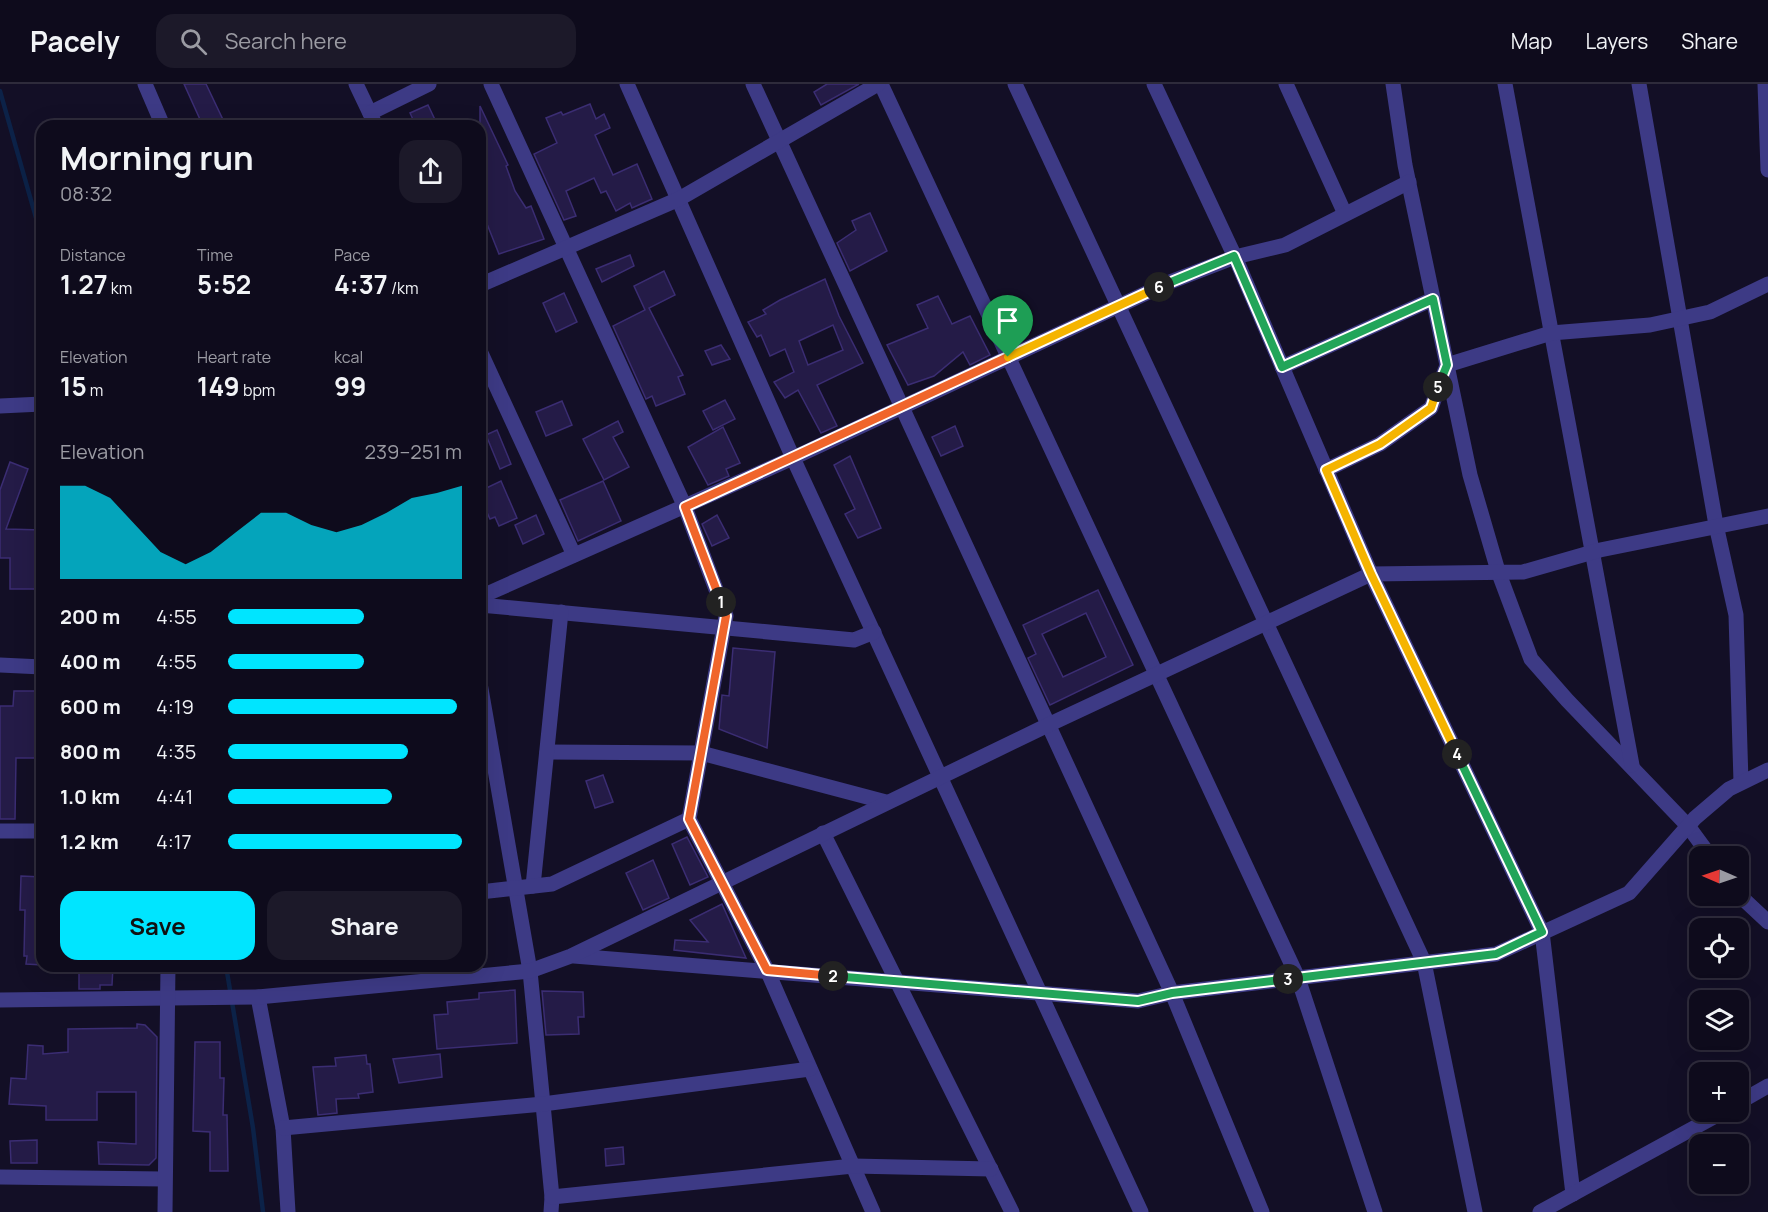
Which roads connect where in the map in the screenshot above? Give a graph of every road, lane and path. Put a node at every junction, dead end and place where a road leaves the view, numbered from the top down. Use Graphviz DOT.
graph roads {
  1 [pos="146,84"];
  2 [pos="357,84"];
  3 [pos="429,84"];
  4 [pos="491,84"];
  5 [pos="627,84"];
  6 [pos="753,84"];
  7 [pos="879,84"];
  8 [pos="1015,84"];
  9 [pos="1154,84"];
  10 [pos="1286,84"];
  11 [pos="1393,84"];
  12 [pos="1505,84"];
  13 [pos="1639,84"];
  14 [pos="1765,84"];
  15 [pos="373,119"];
  16 [pos="161,120"];
  17 [pos="780,142"];
  18 [pos="1768,170"];
  19 [pos="1409,182"];
  20 [pos="679,199"];
  21 [pos="1345,214"];
  22 [pos="568,247"];
  23 [pos="1234,256"];
  24 [pos="486,282"];
  25 [pos="1768,284"];
  26 [pos="1433,299"];
  27 [pos="1119,306"];
  28 [pos="1680,319"];
  29 [pos="1551,333"];
  30 [pos="1008,357"];
  31 [pos="486,364"];
  32 [pos="1447,365"];
  33 [pos="1282,367"];
  34 [pos="36,404"];
  35 [pos="0,406"];
  36 [pos="902,406"];
  37 [pos="793,458"];
  38 [pos="1326,470"];
  39 [pos="685,507"];
  40 [pos="1768,516"];
  41 [pos="1716,525"];
  42 [pos="1592,552"];
  43 [pos="574,555"];
  44 [pos="1498,572"];
  45 [pos="1371,574"];
  46 [pos="486,594"];
  47 [pos="486,605"];
  48 [pos="561,612"];
  49 [pos="1267,625"];
  50 [pos="724,628"];
  51 [pos="874,632"];
  52 [pos="0,665"];
  53 [pos="36,667"];
  54 [pos="1157,676"];
  55 [pos="486,717"];
  56 [pos="1048,725"];
  57 [pos="547,752"];
  58 [pos="701,753"];
  59 [pos="1632,766"];
  60 [pos="1768,770"];
  61 [pos="942,777"];
  62 [pos="1741,782"];
  63 [pos="886,802"];
  64 [pos="689,819"];
  65 [pos="1688,826"];
  66 [pos="0,831"];
  67 [pos="36,831"];
  68 [pos="823,833"];
  69 [pos="1703,846"];
  70 [pos="723,884"];
  71 [pos="533,886"];
  72 [pos="516,888"];
  73 [pos="486,891"];
  74 [pos="1749,904"];
  75 [pos="1768,922"];
  76 [pos="1542,932"];
  77 [pos="571,956"];
  78 [pos="1425,962"];
  79 [pos="767,970"];
  80 [pos="530,971"];
  81 [pos="168,972"];
  82 [pos="1298,978"];
  83 [pos="898,982"];
  84 [pos="1041,993"];
  85 [pos="1172,993"];
  86 [pos="258,998"];
  87 [pos="166,999"];
  88 [pos="0,1000"];
  89 [pos="810,1069"];
  90 [pos="1768,1086"];
  91 [pos="1749,1097"];
  92 [pos="543,1104"];
  93 [pos="1705,1122"];
  94 [pos="283,1128"];
  95 [pos="854,1166"];
  96 [pos="991,1169"];
  97 [pos="0,1177"];
  98 [pos="165,1179"];
  99 [pos="1574,1194"];
  100 [pos="552,1205"];
  101 [pos="165,1212"];
  102 [pos="288,1212"];
  103 [pos="873,1212"];
  104 [pos="1012,1212"];
  105 [pos="1141,1212"];
  106 [pos="1262,1212"];
  107 [pos="1375,1212"];
  108 [pos="1475,1212"];
  109 [pos="1540,1212"];
  1 -- 16 [label="street"];
  2 -- 15 [label="street"];
  3 -- 15 [label="street"];
  4 -- 22 [label="street"];
  5 -- 20 [label="street"];
  6 -- 17 [label="street"];
  7 -- 17 [label="street"];
  7 -- 30 [label="street"];
  8 -- 27 [label="street"];
  9 -- 23 [label="street"];
  10 -- 21 [label="street"];
  11 -- 19 [label="street"];
  12 -- 29 [label="street"];
  13 -- 28 [label="street"];
  14 -- 18 [label="street"];
  17 -- 20 [label="street"];
  17 -- 36 [label="street"];
  19 -- 21 [label="street"];
  19 -- 26 [label="street"];
  20 -- 22 [label="street"];
  20 -- 37 [label="street"];
  21 -- 23 [label="street"];
  22 -- 24 [label="street"];
  22 -- 39 [label="street"];
  23 -- 27 [label="street"];
  23 -- 33 [label="street"];
  25 -- 28 [label="street"];
  26 -- 32 [label="street"];
  26 -- 33 [label="street"];
  27 -- 30 [label="street"];
  27 -- 49 [label="street"];
  28 -- 29 [label="street"];
  28 -- 41 [label="street"];
  29 -- 32 [label="street"];
  29 -- 42 [label="street"];
  30 -- 36 [label="street"];
  30 -- 54 [label="street"];
  31 -- 43 [label="street"];
  32 -- 38 [label="street"];
  32 -- 44 [label="street"];
  33 -- 38 [label="street"];
  34 -- 35 [label="street"];
  36 -- 37 [label="street"];
  36 -- 56 [label="street"];
  37 -- 39 [label="street"];
  37 -- 51 [label="street"];
  38 -- 45 [label="street"];
  39 -- 43 [label="street"];
  39 -- 50 [label="street"];
  40 -- 41 [label="street"];
  41 -- 42 [label="street"];
  41 -- 62 [label="street"];
  42 -- 44 [label="street"];
  42 -- 59 [label="street"];
  43 -- 46 [label="street"];
  44 -- 45 [label="street"];
  44 -- 59 [label="street"];
  45 -- 49 [label="street"];
  45 -- 76 [label="street"];
  47 -- 48 [label="street"];
  48 -- 50 [label="street"];
  48 -- 57 [label="street"];
  49 -- 54 [label="street"];
  49 -- 78 [label="street"];
  50 -- 51 [label="street"];
  50 -- 58 [label="street"];
  51 -- 61 [label="street"];
  52 -- 53 [label="street"];
  54 -- 56 [label="street"];
  54 -- 82 [label="street"];
  55 -- 72 [label="street"];
  56 -- 61 [label="street"];
  56 -- 85 [label="street"];
  57 -- 58 [label="street"];
  57 -- 71 [label="street"];
  58 -- 63 [label="street"];
  58 -- 64 [label="street"];
  59 -- 65 [label="street"];
  60 -- 62 [label="street"];
  61 -- 63 [label="street"];
  61 -- 84 [label="street"];
  62 -- 65 [label="street"];
  63 -- 68 [label="street"];
  64 -- 70 [label="street"];
  64 -- 71 [label="street"];
  65 -- 69 [label="street"];
  65 -- 76 [label="street"];
  66 -- 67 [label="street"];
  68 -- 70 [label="street"];
  68 -- 83 [label="street"];
  70 -- 77 [label="street"];
  70 -- 79 [label="street"];
  71 -- 72 [label="street"];
  72 -- 73 [label="street"];
  72 -- 80 [label="street"];
  74 -- 75 [label="street"];
  76 -- 78 [label="street"];
  76 -- 99 [label="street"];
  77 -- 79 [label="street"];
  77 -- 80 [label="street"];
  78 -- 82 [label="street"];
  78 -- 108 [label="street"];
  79 -- 83 [label="street"];
  79 -- 89 [label="street"];
  80 -- 86 [label="street"];
  80 -- 92 [label="street"];
  81 -- 87 [label="street"];
  82 -- 85 [label="street"];
  82 -- 107 [label="street"];
  83 -- 84 [label="street"];
  83 -- 96 [label="street"];
  84 -- 85 [label="street"];
  84 -- 105 [label="street"];
  85 -- 106 [label="street"];
  86 -- 87 [label="street"];
  86 -- 94 [label="street"];
  87 -- 88 [label="street"];
  87 -- 98 [label="street"];
  89 -- 92 [label="street"];
  89 -- 95 [label="street"];
  90 -- 91 [label="street"];
  92 -- 94 [label="street"];
  92 -- 100 [label="street"];
  93 -- 99 [label="street"];
  94 -- 102 [label="street"];
  95 -- 96 [label="street"];
  95 -- 100 [label="street"];
  95 -- 103 [label="street"];
  96 -- 104 [label="street"];
  97 -- 98 [label="street"];
  98 -- 101 [label="street"];
  99 -- 109 [label="street"];
}
